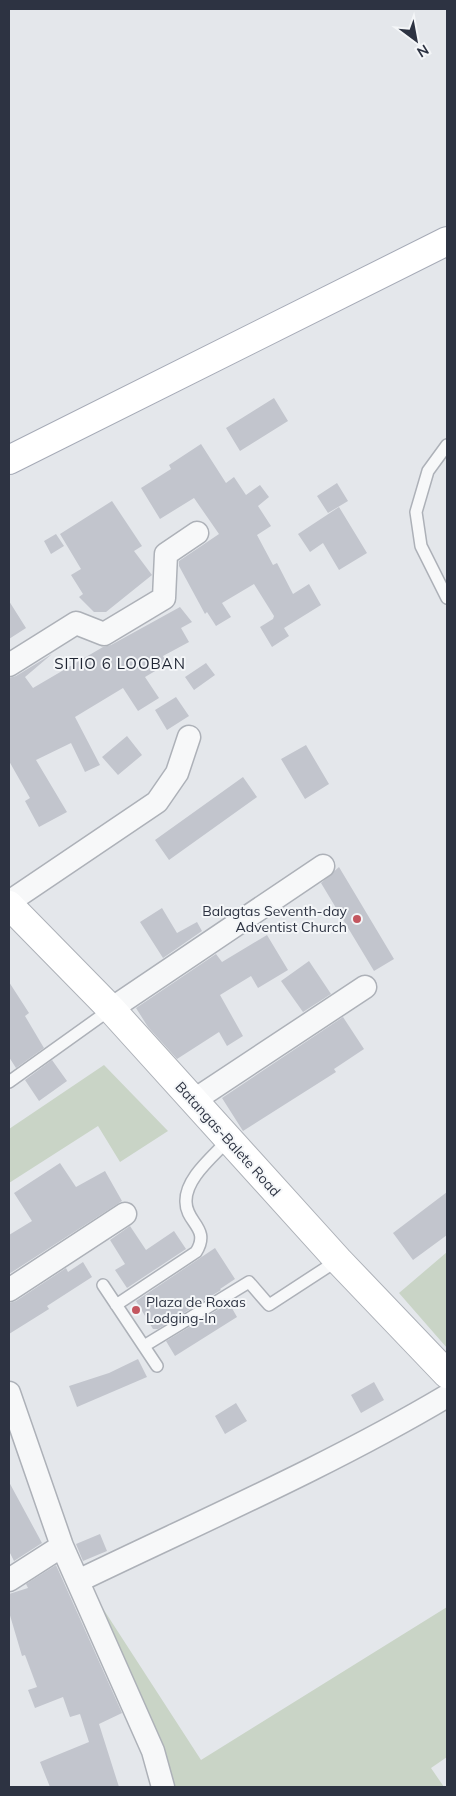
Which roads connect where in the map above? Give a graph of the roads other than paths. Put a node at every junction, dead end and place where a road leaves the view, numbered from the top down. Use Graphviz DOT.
graph roads {
  1 [pos="447,242"];
  2 [pos="447,446"];
  3 [pos="9,460"];
  4 [pos="197,534"];
  5 [pos="447,598"];
  6 [pos="9,665"];
  7 [pos="189,737"];
  8 [pos="323,866"];
  9 [pos="9,903"];
  10 [pos="365,987"];
  11 [pos="111,1009"];
  12 [pos="9,1082"];
  13 [pos="194,1101"];
  14 [pos="229,1139"];
  15 [pos="125,1214"];
  16 [pos="338,1260"];
  17 [pos="103,1285"];
  18 [pos="9,1290"];
  19 [pos="116,1305"];
  20 [pos="144,1346"];
  21 [pos="157,1366"];
  22 [pos="447,1374"];
  23 [pos="9,1393"];
  24 [pos="447,1396"];
  25 [pos="62,1546"];
  26 [pos="9,1580"];
  27 [pos="78,1581"];
  28 [pos="162,1787"];
  1 -- 3 [label="main road"];
  2 -- 5 [label="lane"];
  4 -- 6 [label="street"];
  7 -- 9 [label="street"];
  8 -- 11 [label="street"];
  9 -- 11 [label="main road, Batangas-Balete Road"];
  10 -- 13 [label="street"];
  11 -- 12 [label="lane"];
  11 -- 13 [label="main road, Batangas-Balete Road"];
  13 -- 14 [label="main road, Batangas-Balete Road"];
  14 -- 16 [label="main road, Batangas-Balete Road"];
  14 -- 19 [label="lane"];
  15 -- 18 [label="street"];
  16 -- 20 [label="lane"];
  16 -- 22 [label="main road, Batangas-Balete Road"];
  17 -- 19 [label="lane"];
  19 -- 20 [label="lane"];
  20 -- 21 [label="lane"];
  23 -- 25 [label="street"];
  24 -- 27 [label="street"];
  25 -- 26 [label="street"];
  25 -- 27 [label="street"];
  27 -- 28 [label="street"];
}
